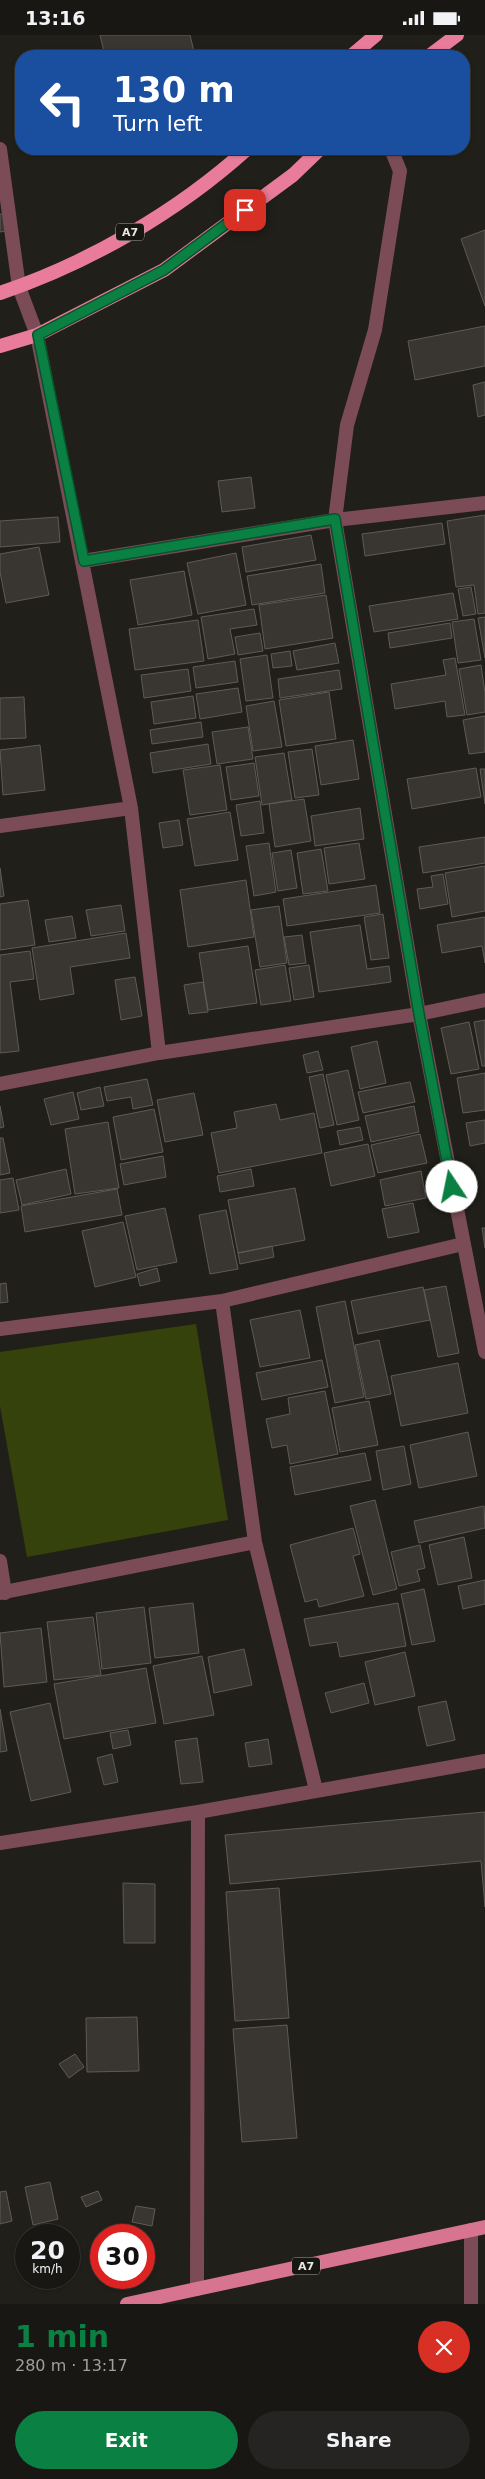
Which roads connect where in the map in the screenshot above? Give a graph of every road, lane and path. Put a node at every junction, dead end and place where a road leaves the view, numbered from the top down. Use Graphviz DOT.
graph roads {
  1 [pos="376,35"];
  2 [pos="457,35"];
  3 [pos="358,50"];
  4 [pos="437,50"];
  5 [pos="0,149"];
  6 [pos="240,155"];
  7 [pos="314,155"];
  8 [pos="394,155"];
  9 [pos="19,287"];
  10 [pos="0,293"];
  11 [pos="38,335"];
  12 [pos="0,346"];
  13 [pos="485,503"];
  14 [pos="335,519"];
  15 [pos="84,561"];
  16 [pos="131,808"];
  17 [pos="0,826"];
  18 [pos="485,1000"];
  19 [pos="419,1014"];
  20 [pos="159,1053"];
  21 [pos="0,1084"];
  22 [pos="463,1244"];
  23 [pos="222,1301"];
  24 [pos="0,1329"];
  25 [pos="485,1352"];
  26 [pos="255,1542"];
  27 [pos="0,1561"];
  28 [pos="3,1593"];
  29 [pos="485,1761"];
  30 [pos="316,1790"];
  31 [pos="198,1812"];
  32 [pos="0,1843"];
  33 [pos="485,2227"];
  34 [pos="471,2230"];
  35 [pos="197,2289"];
  36 [pos="129,2304"];
  37 [pos="471,2304"];
  1 -- 3 [label="highway"];
  2 -- 4 [label="highway"];
  5 -- 9 [label="street"];
  6 -- 9 [label="highway, A7"];
  7 -- 11 [label="highway"];
  8 -- 14 [label="street"];
  9 -- 10 [label="highway, A7"];
  9 -- 11 [label="street"];
  11 -- 12 [label="highway"];
  11 -- 15 [label="street"];
  13 -- 14 [label="street"];
  14 -- 15 [label="street"];
  14 -- 19 [label="street"];
  15 -- 16 [label="street"];
  16 -- 17 [label="street"];
  16 -- 20 [label="street"];
  18 -- 19 [label="street"];
  19 -- 20 [label="street"];
  19 -- 22 [label="street"];
  20 -- 21 [label="street"];
  22 -- 23 [label="street"];
  22 -- 25 [label="street"];
  23 -- 24 [label="street"];
  23 -- 26 [label="street"];
  26 -- 28 [label="street"];
  26 -- 30 [label="street"];
  27 -- 28 [label="street"];
  29 -- 30 [label="street"];
  30 -- 31 [label="street"];
  31 -- 32 [label="street"];
  31 -- 35 [label="street"];
  33 -- 34 [label="main road, A7"];
  34 -- 35 [label="main road, A7"];
  34 -- 37 [label="street"];
  35 -- 36 [label="main road, A7"];
}
